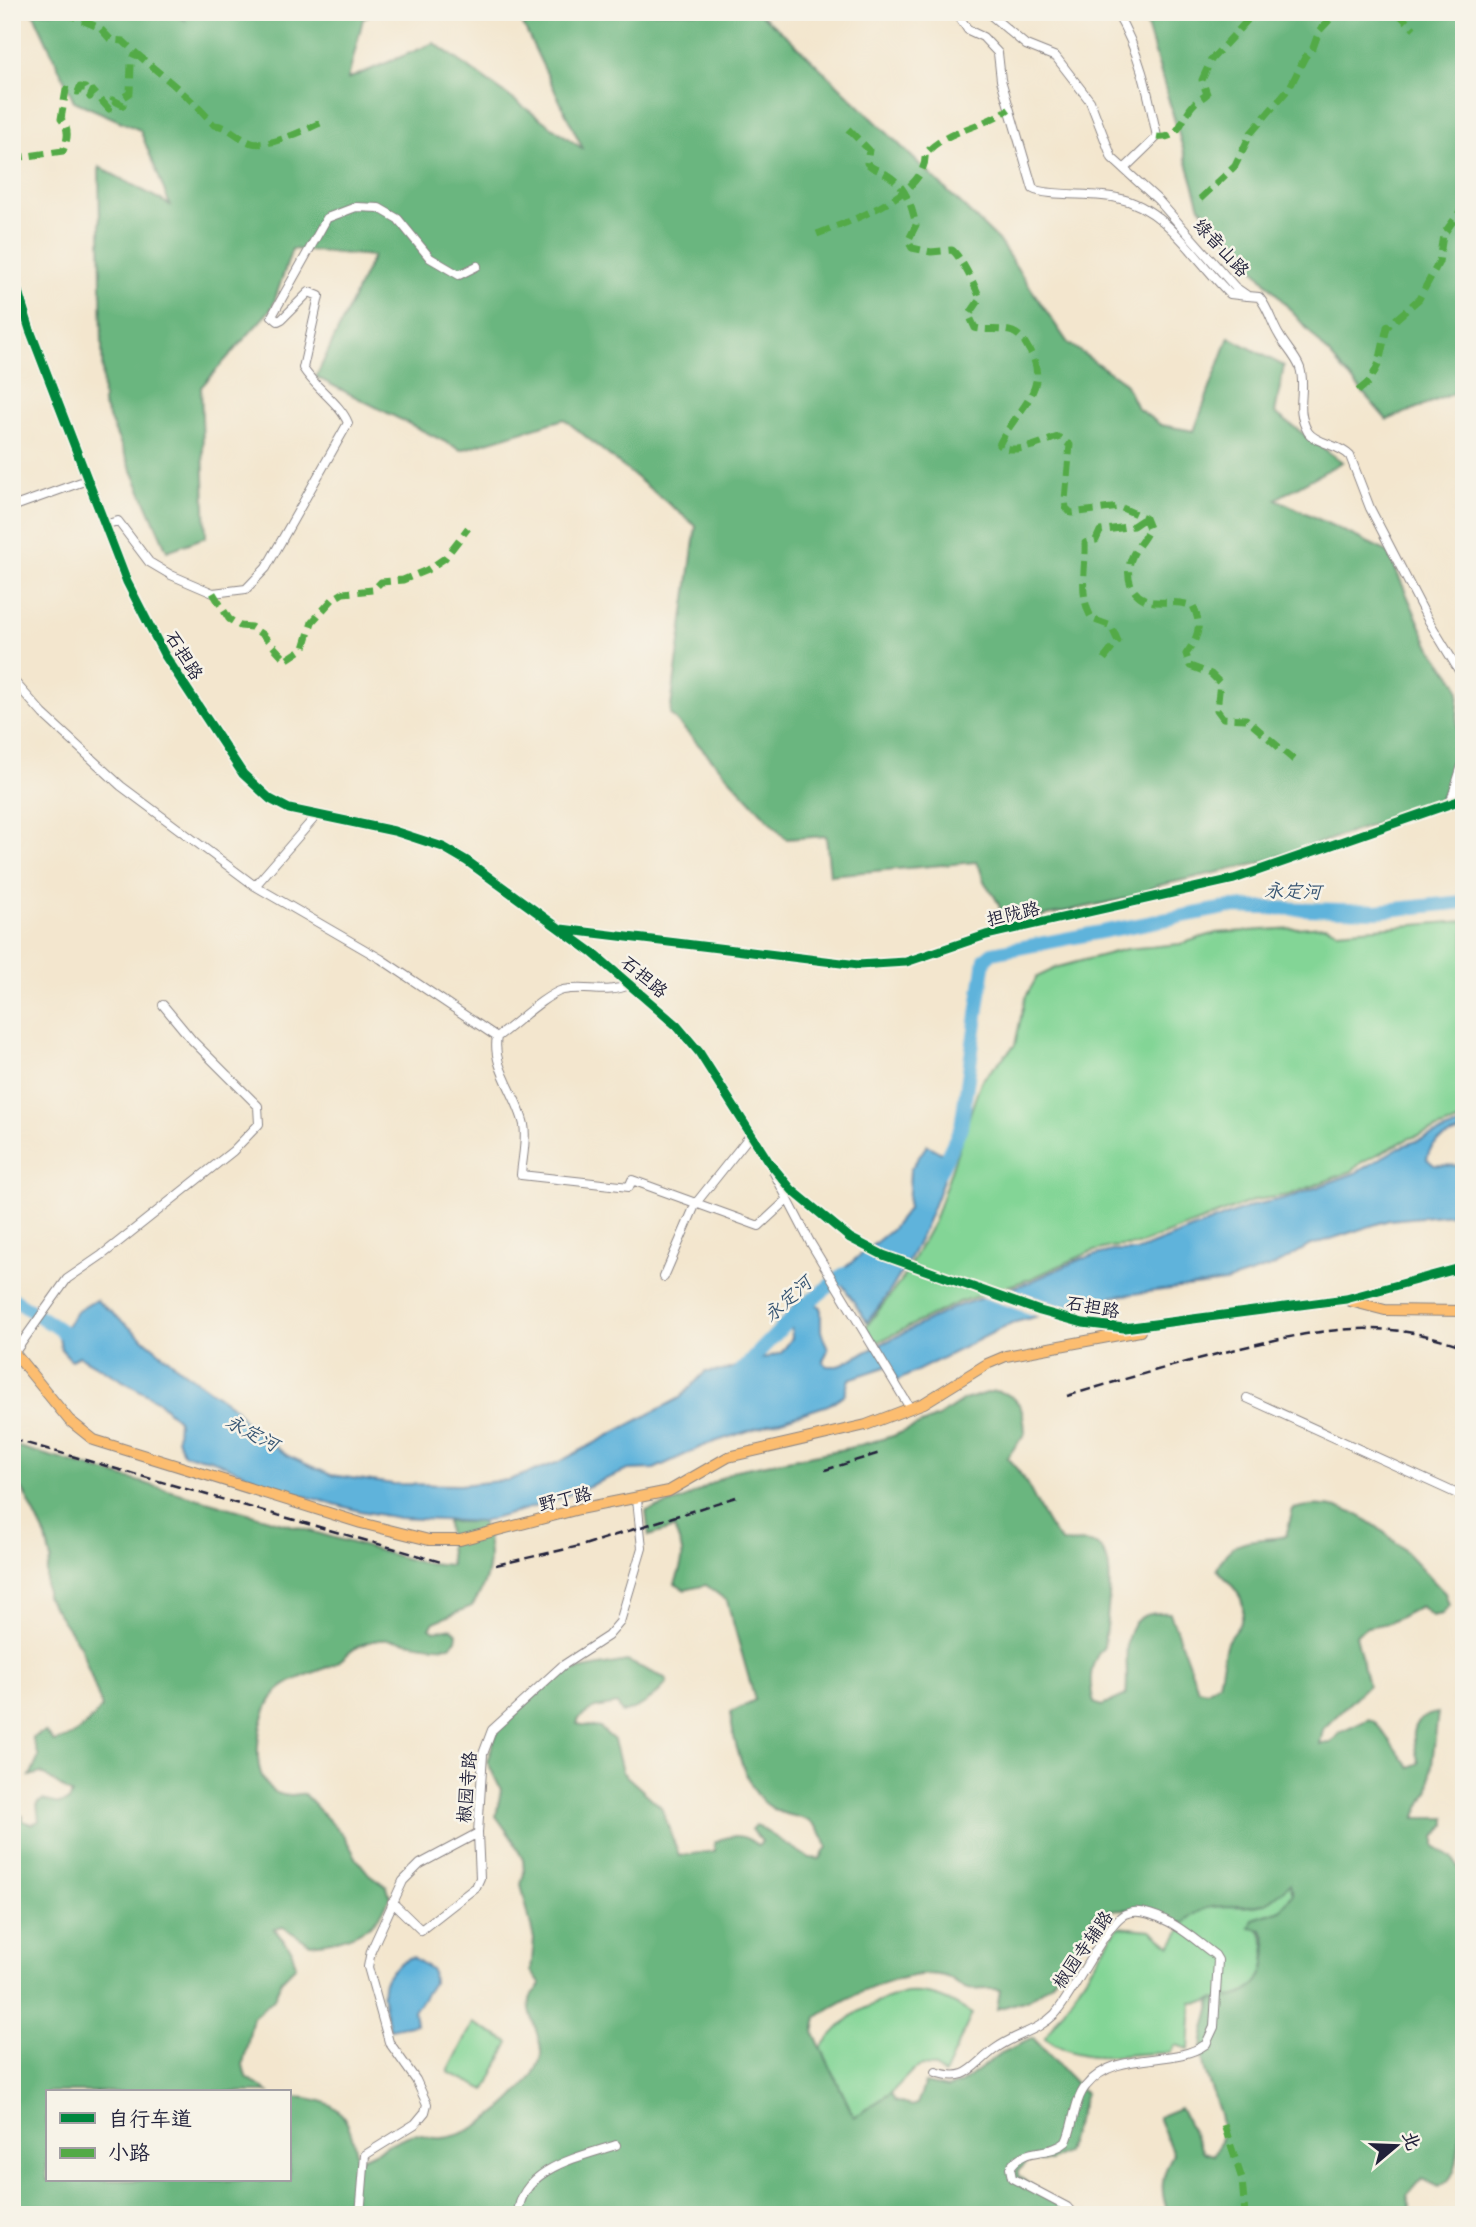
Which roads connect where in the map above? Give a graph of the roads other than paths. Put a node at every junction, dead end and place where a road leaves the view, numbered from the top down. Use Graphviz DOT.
graph roads {
  1 [pos="956,12"];
  2 [pos="987,12"];
  3 [pos="1116,12"];
  4 [pos="1124,169"];
  5 [pos="477,266"];
  6 [pos="12,272"];
  7 [pos="1248,296"];
  8 [pos="15,297"];
  9 [pos="87,480"];
  10 [pos="12,508"];
  11 [pos="104,525"];
  12 [pos="12,679"];
  13 [pos="1464,679"];
  14 [pos="1464,760"];
  15 [pos="1464,799"];
  16 [pos="1450,804"];
  17 [pos="316,816"];
  18 [pos="255,886"];
  19 [pos="558,929"];
  20 [pos="632,984"];
  21 [pos="163,1005"];
  22 [pos="497,1037"];
  23 [pos="751,1133"];
  24 [pos="768,1161"];
  25 [pos="787,1200"];
  26 [pos="696,1203"];
  27 [pos="1464,1266"];
  28 [pos="664,1277"];
  29 [pos="1346,1300"];
  30 [pos="1464,1311"];
  31 [pos="1147,1327"];
  32 [pos="13,1351"];
  33 [pos="1247,1398"];
  34 [pos="910,1408"];
  35 [pos="1464,1497"];
  36 [pos="637,1499"];
  37 [pos="478,1833"];
  38 [pos="392,1902"];
  39 [pos="936,2072"];
  40 [pos="617,2145"];
  41 [pos="360,2215"];
  42 [pos="518,2215"];
  43 [pos="1074,2215"];
  1 -- 7 [label="street"];
  2 -- 4 [label="street, 绿音山路"];
  3 -- 4 [label="street"];
  4 -- 7 [label="street, 绿音山路"];
  5 -- 11 [label="street"];
  6 -- 8 [label="main road, 石担路"];
  7 -- 13 [label="street, 绿音山路"];
  8 -- 9 [label="main road, 石担路"];
  9 -- 10 [label="street"];
  9 -- 11 [label="main road, 石担路"];
  11 -- 17 [label="main road, 石担路"];
  12 -- 18 [label="street"];
  14 -- 16 [label="street"];
  15 -- 16 [label="street, 担陇路"];
  16 -- 19 [label="street, 担陇路"];
  17 -- 18 [label="street"];
  17 -- 19 [label="main road, 石担路"];
  18 -- 22 [label="street"];
  19 -- 20 [label="main road, 石担路"];
  20 -- 22 [label="street"];
  20 -- 23 [label="main road, 石担路"];
  21 -- 32 [label="street"];
  22 -- 26 [label="street"];
  23 -- 24 [label="main road, 石担路"];
  23 -- 26 [label="street"];
  24 -- 25 [label="street"];
  24 -- 31 [label="main road, 石担路"];
  25 -- 26 [label="street"];
  25 -- 34 [label="street"];
  26 -- 28 [label="street"];
  27 -- 29 [label="main road, 石担路"];
  29 -- 30 [label="main road"];
  29 -- 31 [label="main road, 石担路"];
  31 -- 34 [label="main road, 野丁路"];
  32 -- 36 [label="main road, 野丁路"];
  33 -- 35 [label="street"];
  34 -- 36 [label="main road, 野丁路"];
  36 -- 37 [label="street, 椒园寺路"];
  37 -- 38 [label="street, 椒园寺路"];
  37 -- 38 [label="street"];
  38 -- 41 [label="street, 椒园寺路"];
  39 -- 43 [label="street, 椒园寺辅路"];
  40 -- 42 [label="street"];
}
